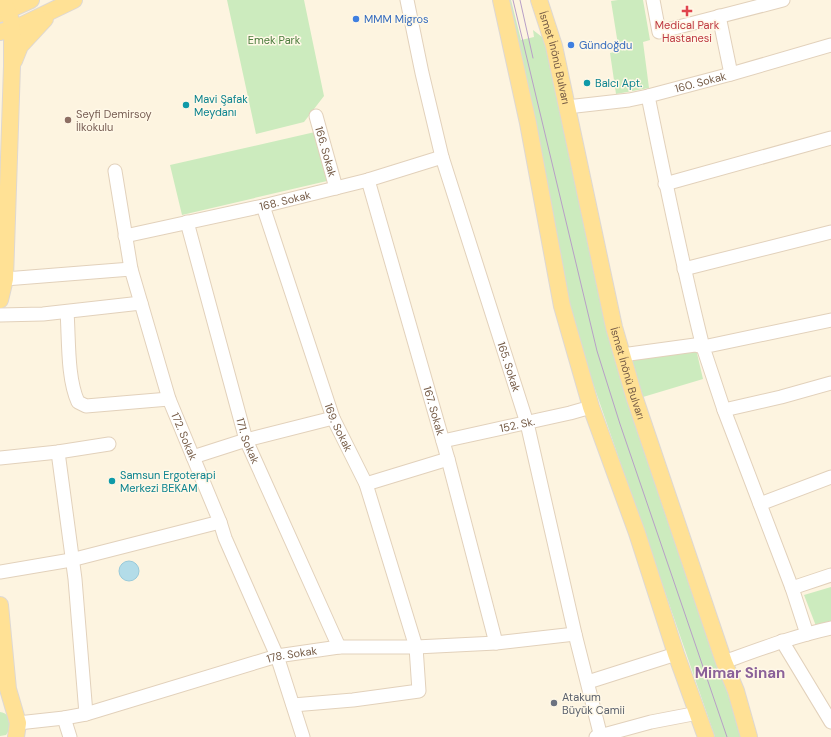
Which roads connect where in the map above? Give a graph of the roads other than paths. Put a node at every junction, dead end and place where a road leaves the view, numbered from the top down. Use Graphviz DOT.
graph roads {
  1 [pos="31,0"];
  2 [pos="407,0"];
  3 [pos="501,0"];
  4 [pos="539,0"];
  5 [pos="654,0"];
  6 [pos="783,0"];
  7 [pos="67,3"];
  8 [pos="3,8"];
  9 [pos="720,16"];
  10 [pos="6,31"];
  11 [pos="831,45"];
  12 [pos="12,66"];
  13 [pos="731,74"];
  14 [pos="648,96"];
  15 [pos="567,107"];
  16 [pos="316,116"];
  17 [pos="831,138"];
  18 [pos="442,157"];
  19 [pos="115,171"];
  20 [pos="368,180"];
  21 [pos="665,184"];
  22 [pos="336,188"];
  23 [pos="263,206"];
  24 [pos="187,222"];
  25 [pos="831,232"];
  26 [pos="126,236"];
  27 [pos="131,269"];
  28 [pos="684,269"];
  29 [pos="5,279"];
  30 [pos="0,300"];
  31 [pos="141,304"];
  32 [pos="67,312"];
  33 [pos="0,315"];
  34 [pos="831,320"];
  35 [pos="703,347"];
  36 [pos="622,355"];
  37 [pos="831,383"];
  38 [pos="169,399"];
  39 [pos="591,407"];
  40 [pos="724,410"];
  41 [pos="333,418"];
  42 [pos="527,423"];
  43 [pos="246,440"];
  44 [pos="444,442"];
  45 [pos="109,444"];
  46 [pos="58,452"];
  47 [pos="192,457"];
  48 [pos="0,458"];
  49 [pos="448,458"];
  50 [pos="831,477"];
  51 [pos="366,484"];
  52 [pos="760,504"];
  53 [pos="220,522"];
  54 [pos="71,560"];
  55 [pos="0,572"];
  56 [pos="831,575"];
  57 [pos="792,588"];
  58 [pos="0,605"];
  59 [pos="831,628"];
  60 [pos="575,634"];
  61 [pos="807,634"];
  62 [pos="782,641"];
  63 [pos="496,643"];
  64 [pos="340,647"];
  65 [pos="416,647"];
  66 [pos="676,654"];
  67 [pos="277,656"];
  68 [pos="724,662"];
  69 [pos="588,682"];
  70 [pos="293,705"];
  71 [pos="698,713"];
  72 [pos="86,714"];
  73 [pos="64,718"];
  74 [pos="831,722"];
  75 [pos="17,730"];
  76 [pos="599,736"];
  77 [pos="70,737"];
  78 [pos="303,737"];
  79 [pos="706,737"];
  80 [pos="750,737"];
  1 -- 8 [label="main road"];
  2 -- 18 [label="street, 165. Sokak"];
  3 -- 39 [label="main road"];
  4 -- 15 [label="main road, İsmet İnönü Bulvarı"];
  5 -- 9 [label="street"];
  6 -- 9 [label="street"];
  7 -- 10 [label="main road"];
  7 -- 12 [label="main road"];
  8 -- 10 [label="main road"];
  9 -- 13 [label="street"];
  10 -- 12 [label="main road"];
  11 -- 13 [label="street, 160. Sokak"];
  12 -- 29 [label="main road"];
  13 -- 14 [label="street, 160. Sokak"];
  14 -- 15 [label="street, 160. Sokak"];
  14 -- 21 [label="street"];
  15 -- 36 [label="main road, İsmet İnönü Bulvarı"];
  16 -- 22 [label="street, 166. Sokak"];
  17 -- 21 [label="street"];
  18 -- 20 [label="street, 168. Sokak"];
  18 -- 42 [label="street, 165. Sokak"];
  19 -- 26 [label="street, 172. Sokak"];
  20 -- 22 [label="street, 168. Sokak"];
  20 -- 44 [label="street, 167. Sokak"];
  21 -- 28 [label="street"];
  22 -- 23 [label="street, 168. Sokak"];
  23 -- 24 [label="street, 168. Sokak"];
  23 -- 41 [label="street, 169. Sokak"];
  24 -- 26 [label="street, 168. Sokak"];
  24 -- 43 [label="street, 171. Sokak"];
  25 -- 28 [label="street"];
  26 -- 27 [label="street, 172. Sokak"];
  27 -- 29 [label="street"];
  27 -- 31 [label="street, 172. Sokak"];
  28 -- 35 [label="street"];
  29 -- 30 [label="main road"];
  31 -- 32 [label="street"];
  31 -- 38 [label="street, 172. Sokak"];
  32 -- 33 [label="street"];
  32 -- 38 [label="street"];
  34 -- 35 [label="street"];
  35 -- 36 [label="street"];
  35 -- 40 [label="street"];
  36 -- 68 [label="main road, İsmet İnönü Bulvarı"];
  37 -- 40 [label="street"];
  38 -- 47 [label="street, 172. Sokak"];
  39 -- 42 [label="street, 152. Sk."];
  39 -- 66 [label="main road"];
  40 -- 52 [label="street"];
  41 -- 43 [label="street"];
  41 -- 51 [label="street, 169. Sokak"];
  42 -- 44 [label="street, 152. Sk."];
  42 -- 60 [label="street, 165. Sokak"];
  43 -- 47 [label="street"];
  43 -- 64 [label="street, 171. Sokak"];
  44 -- 49 [label="street, 167. Sokak"];
  45 -- 46 [label="street"];
  46 -- 48 [label="street"];
  46 -- 54 [label="street"];
  47 -- 53 [label="street, 172. Sokak"];
  49 -- 51 [label="street"];
  49 -- 63 [label="street, 167. Sokak"];
  50 -- 52 [label="street"];
  51 -- 65 [label="street, 169. Sokak"];
  52 -- 57 [label="street"];
  53 -- 54 [label="street"];
  53 -- 67 [label="street, 172. Sokak"];
  54 -- 55 [label="street"];
  54 -- 72 [label="street"];
  56 -- 57 [label="street"];
  57 -- 61 [label="street"];
  58 -- 75 [label="main road"];
  59 -- 61 [label="street"];
  60 -- 63 [label="street, 178. Sokak"];
  60 -- 69 [label="street, 165. Sokak"];
  61 -- 62 [label="street"];
  62 -- 68 [label="street"];
  62 -- 74 [label="street"];
  63 -- 65 [label="street, 178. Sokak"];
  64 -- 65 [label="street, 178. Sokak"];
  64 -- 67 [label="street, 178. Sokak"];
  65 -- 70 [label="street, 169. Sokak"];
  66 -- 69 [label="street"];
  66 -- 71 [label="main road"];
  67 -- 70 [label="street, 172. Sokak"];
  67 -- 72 [label="street, 178. Sokak"];
  68 -- 80 [label="main road, İsmet İnönü Bulvarı"];
  69 -- 76 [label="street, 165. Sokak"];
  70 -- 78 [label="street, 172. Sokak"];
  71 -- 76 [label="street"];
  71 -- 79 [label="main road"];
  72 -- 73 [label="street, 178. Sokak"];
  73 -- 75 [label="street, 178. Sokak"];
  73 -- 77 [label="street"];
}
